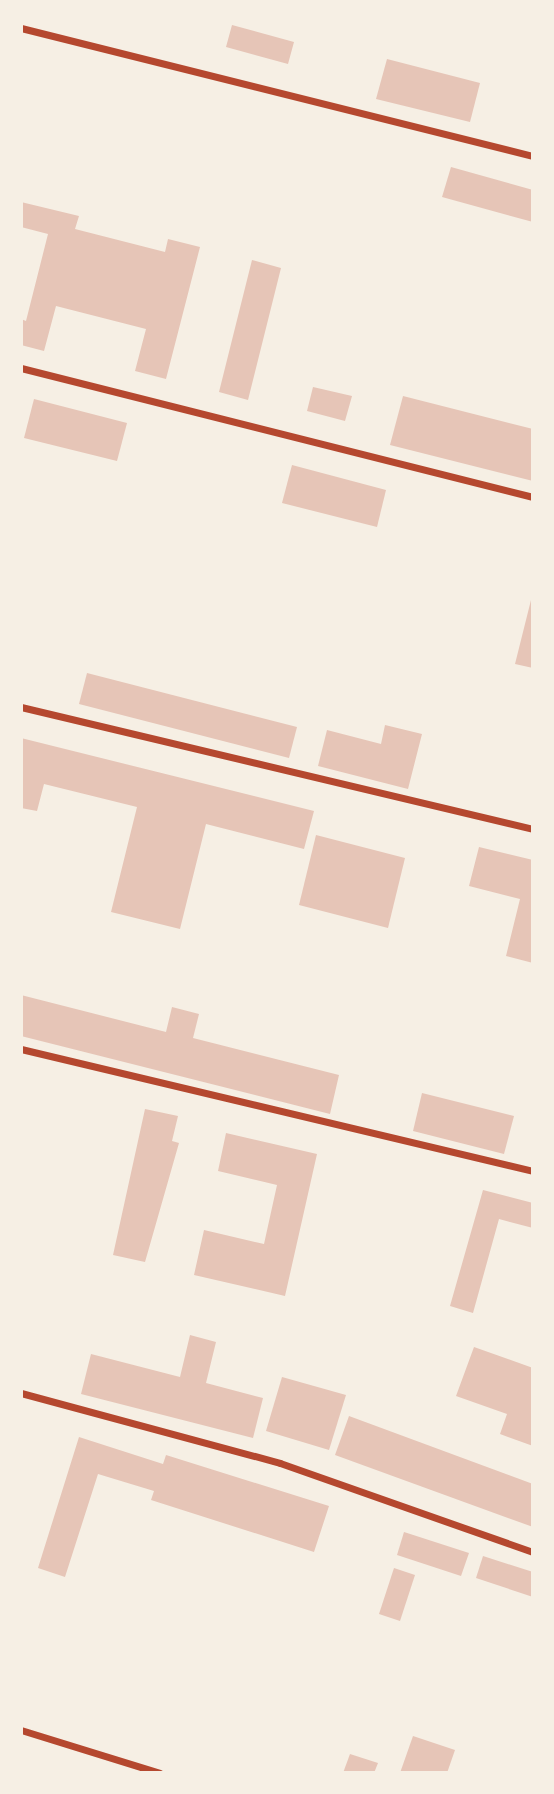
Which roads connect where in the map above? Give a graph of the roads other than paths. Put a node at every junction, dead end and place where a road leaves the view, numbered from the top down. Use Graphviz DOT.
graph roads {
  1 [pos="21,28"];
  2 [pos="533,156"];
  3 [pos="21,368"];
  4 [pos="533,497"];
  5 [pos="21,707"];
  6 [pos="533,830"];
  7 [pos="21,1049"];
  8 [pos="533,1171"];
  9 [pos="21,1393"];
  10 [pos="533,1552"];
  11 [pos="21,1730"];
  12 [pos="160,1773"];
  1 -- 2 [label="street"];
  3 -- 4 [label="street"];
  5 -- 6 [label="street"];
  7 -- 8 [label="street"];
  9 -- 10 [label="street"];
  11 -- 12 [label="street"];
}
